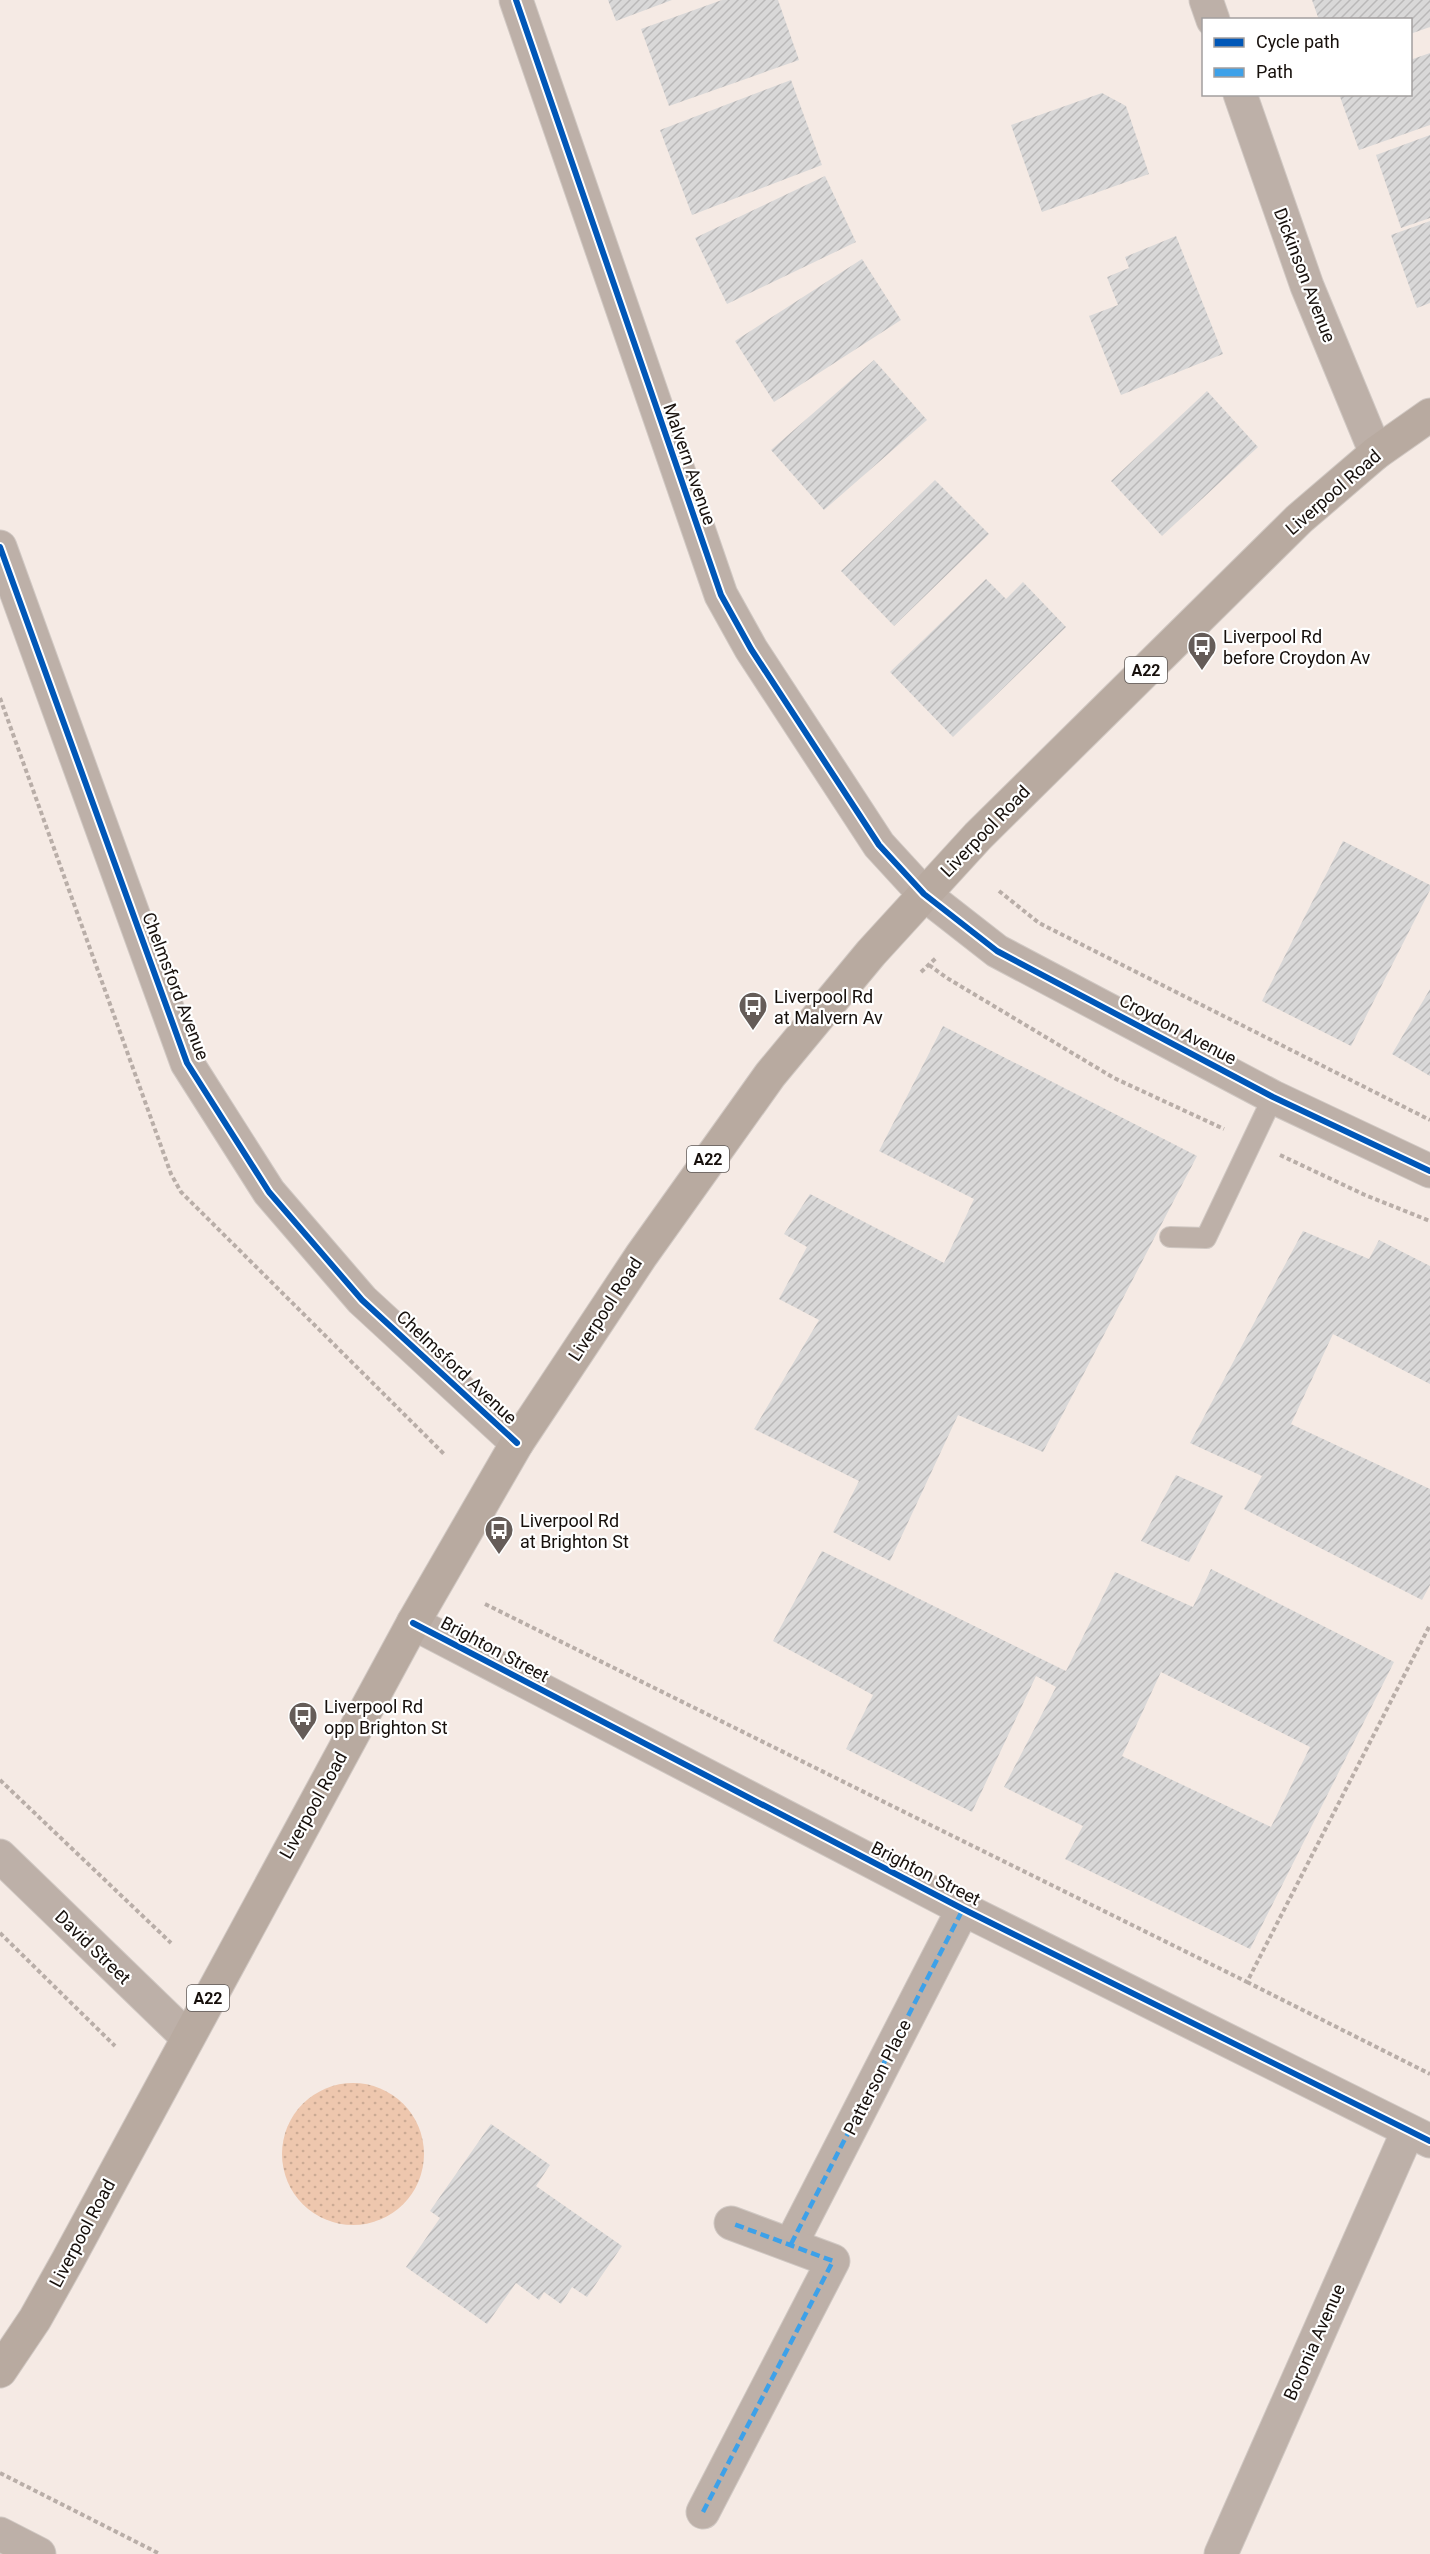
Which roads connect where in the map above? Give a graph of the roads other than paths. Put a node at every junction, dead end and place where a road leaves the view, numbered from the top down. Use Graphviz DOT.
graph roads {
  1 [pos="516,0"];
  2 [pos="1206,0"];
  3 [pos="1212,18"];
  4 [pos="1240,96"];
  5 [pos="1430,415"];
  6 [pos="1376,453"];
  7 [pos="3,569"];
  8 [pos="924,894"];
  9 [pos="1273,1097"];
  10 [pos="1430,1171"];
  11 [pos="1170,1237"];
  12 [pos="517,1443"];
  13 [pos="412,1623"];
  14 [pos="0,1856"];
  15 [pos="963,1909"];
  16 [pos="187,2037"];
  17 [pos="1419,2136"];
  18 [pos="731,2223"];
  19 [pos="791,2244"];
  20 [pos="0,2370"];
  21 [pos="703,2512"];
  22 [pos="0,2534"];
  23 [pos="39,2554"];
  24 [pos="1221,2554"];
  1 -- 8 [label="street, Malvern Avenue"];
  2 -- 3 [label="street"];
  4 -- 6 [label="street, Dickinson Avenue"];
  5 -- 6 [label="highway, Liverpool Road / A22"];
  6 -- 8 [label="highway, Liverpool Road / A22"];
  7 -- 12 [label="street, Chelmsford Avenue"];
  8 -- 9 [label="street, Croydon Avenue"];
  8 -- 12 [label="highway, Liverpool Road / A22"];
  9 -- 10 [label="street, Croydon Avenue"];
  9 -- 11 [label="lane"];
  12 -- 13 [label="highway, Liverpool Road / A22"];
  13 -- 15 [label="street, Brighton Street"];
  13 -- 16 [label="highway, Liverpool Road / A22"];
  14 -- 16 [label="street, David Street"];
  15 -- 17 [label="street, Brighton Street"];
  15 -- 19 [label="street, Patterson Place"];
  16 -- 20 [label="highway, Liverpool Road / A22"];
  17 -- 24 [label="street, Boronia Avenue"];
  18 -- 19 [label="street"];
  19 -- 21 [label="street"];
  22 -- 23 [label="street"];
}
